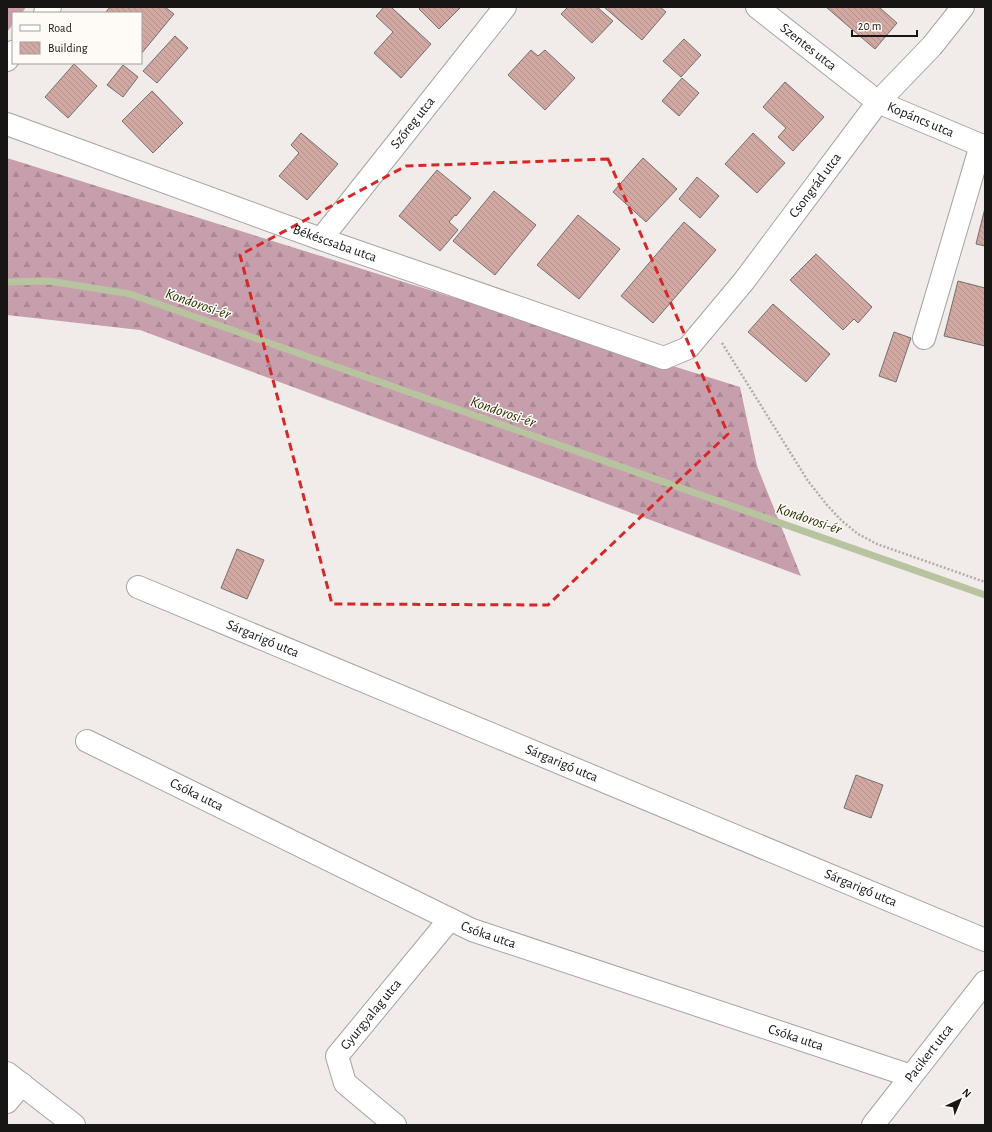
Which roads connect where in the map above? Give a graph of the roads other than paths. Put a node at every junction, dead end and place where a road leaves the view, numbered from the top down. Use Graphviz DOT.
graph roads {
  1 [pos="505,7"];
  2 [pos="757,7"];
  3 [pos="963,7"];
  4 [pos="859,88"];
  5 [pos="878,102"];
  6 [pos="7,124"];
  7 [pos="983,146"];
  8 [pos="321,239"];
  9 [pos="924,338"];
  10 [pos="664,358"];
  11 [pos="138,587"];
  12 [pos="87,741"];
  13 [pos="450,919"];
  14 [pos="985,940"];
  15 [pos="985,982"];
  16 [pos="912,1076"];
  17 [pos="14,1079"];
  18 [pos="7,1102"];
  19 [pos="74,1125"];
  20 [pos="395,1125"];
  21 [pos="872,1125"];
  1 -- 8 [label="street, Szőreg utca"];
  2 -- 4 [label="street, Szentes utca"];
  3 -- 5 [label="street, Csongrád utca"];
  4 -- 5 [label="street, Kopáncs utca"];
  5 -- 7 [label="street, Kopáncs utca"];
  5 -- 10 [label="street, Csongrád utca"];
  6 -- 8 [label="street, Békéscsaba utca"];
  7 -- 9 [label="street"];
  8 -- 10 [label="street, Békéscsaba utca"];
  11 -- 14 [label="street, Sárgarigó utca"];
  12 -- 13 [label="street, Csóka utca"];
  13 -- 16 [label="street, Csóka utca"];
  13 -- 20 [label="street, Gyurgyalag utca"];
  15 -- 16 [label="street, Pacikert utca"];
  16 -- 21 [label="street, Pacikert utca"];
  17 -- 18 [label="street"];
  17 -- 19 [label="street"];
}
